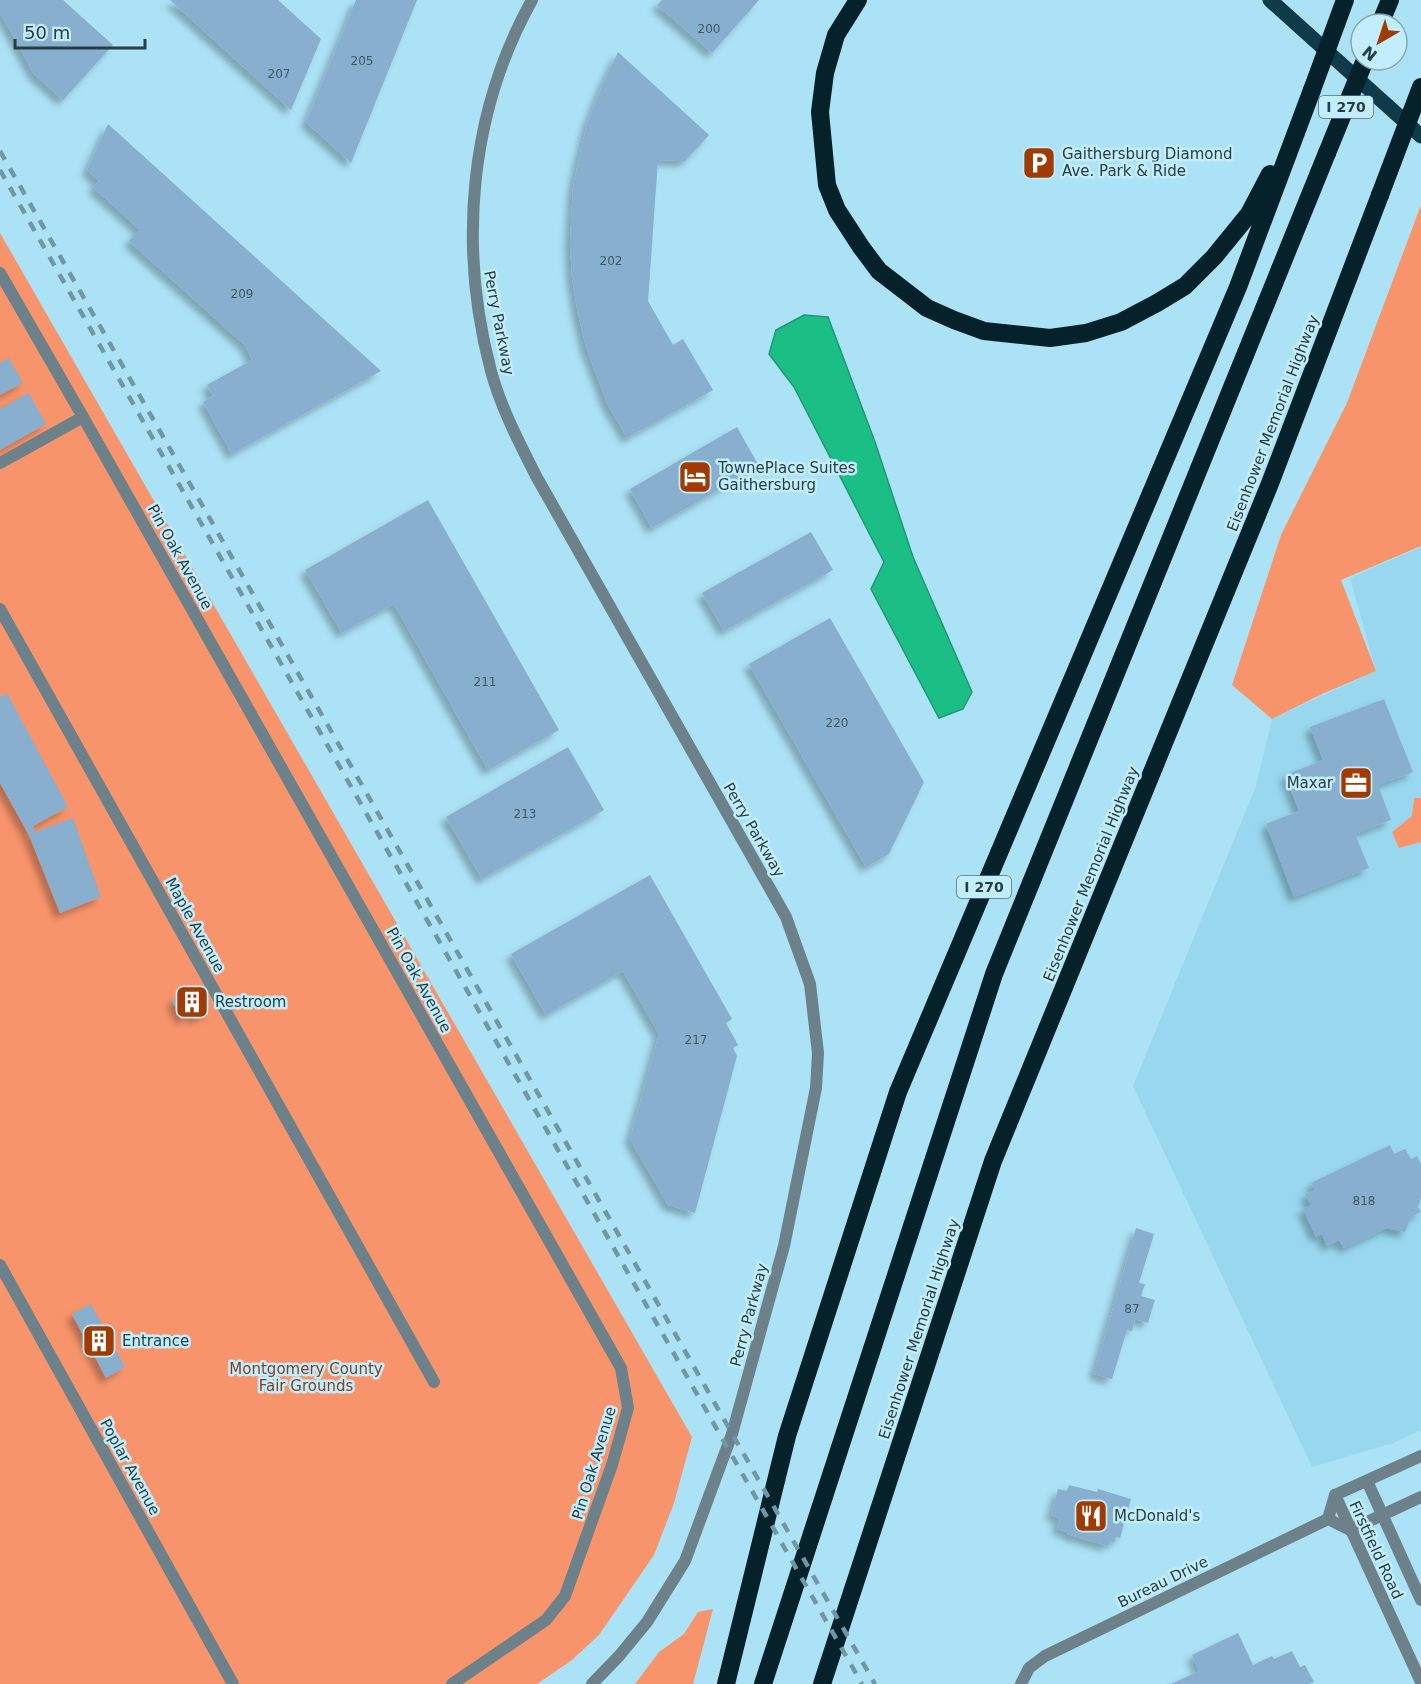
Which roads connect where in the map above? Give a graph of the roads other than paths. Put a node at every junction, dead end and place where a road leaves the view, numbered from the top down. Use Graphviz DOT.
graph roads {
  1 [pos="532,0"];
  2 [pos="858,0"];
  3 [pos="1270,0"];
  4 [pos="1345,0"];
  5 [pos="1360,72"];
  6 [pos="1421,87"];
  7 [pos="1303,112"];
  8 [pos="1421,136"];
  9 [pos="0,273"];
  10 [pos="83,417"];
  11 [pos="0,463"];
  12 [pos="0,609"];
  13 [pos="0,1265"];
  14 [pos="434,1382"];
  15 [pos="1421,1456"];
  16 [pos="1367,1481"];
  17 [pos="1335,1496"];
  18 [pos="1421,1497"];
  19 [pos="1384,1515"];
  20 [pos="1328,1519"];
  21 [pos="1350,1530"];
  22 [pos="1421,1600"];
  23 [pos="1421,1682"];
  24 [pos="233,1684"];
  25 [pos="452,1684"];
  26 [pos="592,1684"];
  27 [pos="726,1684"];
  28 [pos="764,1684"];
  29 [pos="822,1684"];
  30 [pos="1021,1684"];
  1 -- 26 [label="street, Perry Parkway"];
  2 -- 7 [label="highway"];
  3 -- 8 [label="main road"];
  4 -- 7 [label="highway, I 270, bridge"];
  5 -- 28 [label="highway, I 270, bridge"];
  6 -- 29 [label="highway, Eisenhower Memorial Highway, bridge"];
  7 -- 27 [label="highway, I 270"];
  9 -- 10 [label="street, Pin Oak Avenue"];
  10 -- 11 [label="street"];
  10 -- 25 [label="street, Pin Oak Avenue"];
  12 -- 14 [label="street, Maple Avenue"];
  13 -- 24 [label="street, Poplar Avenue"];
  15 -- 16 [label="street"];
  16 -- 17 [label="street"];
  16 -- 19 [label="street, Firstfield Road"];
  17 -- 20 [label="street"];
  17 -- 21 [label="street, Firstfield Road"];
  18 -- 19 [label="street"];
  19 -- 21 [label="street"];
  19 -- 22 [label="street, Firstfield Road"];
  20 -- 21 [label="street"];
  20 -- 30 [label="street, Bureau Drive"];
  21 -- 23 [label="street, Firstfield Road"];
}
